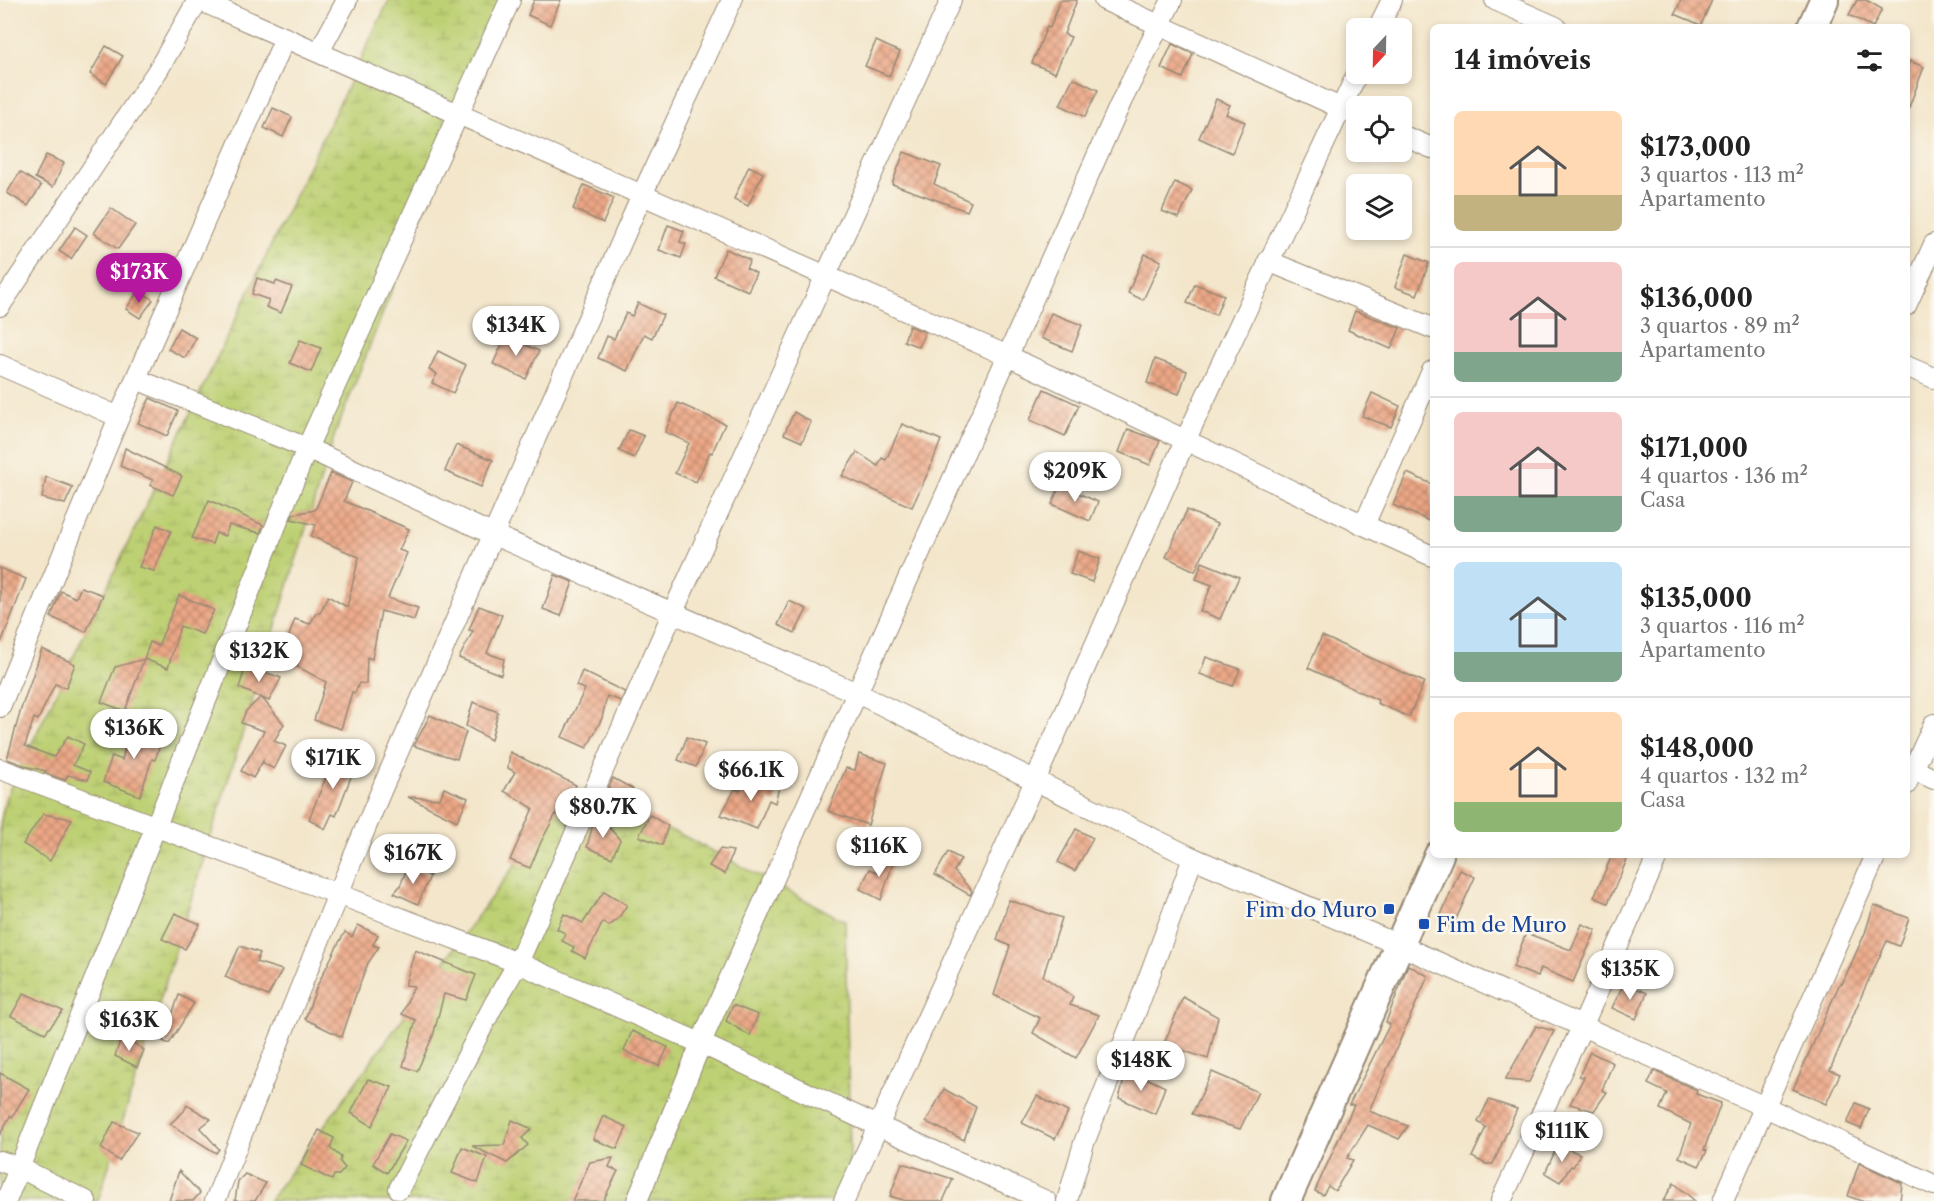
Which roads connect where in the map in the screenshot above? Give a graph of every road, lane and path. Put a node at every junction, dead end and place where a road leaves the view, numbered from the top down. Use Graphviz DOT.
graph roads {
  1 [pos="198,0"];
  2 [pos="347,0"];
  3 [pos="510,0"];
  4 [pos="732,0"];
  5 [pos="951,0"];
  6 [pos="1104,0"];
  7 [pos="1172,0"];
  8 [pos="1392,0"];
  9 [pos="1495,0"];
  10 [pos="1824,0"];
  11 [pos="1383,18"];
  12 [pos="1549,24"];
  13 [pos="1813,24"];
  14 [pos="1160,25"];
  15 [pos="285,38"];
  16 [pos="319,52"];
  17 [pos="1346,111"];
  18 [pos="459,115"];
  19 [pos="1346,116"];
  20 [pos="1412,140"];
  21 [pos="1430,147"];
  22 [pos="642,195"];
  23 [pos="1934,244"];
  24 [pos="1268,261"];
  25 [pos="826,277"];
  26 [pos="1910,297"];
  27 [pos="0,306"];
  28 [pos="1430,327"];
  29 [pos="1008,356"];
  30 [pos="0,365"];
  31 [pos="1910,368"];
  32 [pos="1430,375"];
  33 [pos="1934,378"];
  34 [pos="136,379"];
  35 [pos="119,417"];
  36 [pos="1185,441"];
  37 [pos="307,448"];
  38 [pos="1364,525"];
  39 [pos="494,535"];
  40 [pos="1430,555"];
  41 [pos="673,612"];
  42 [pos="857,693"];
  43 [pos="0,707"];
  44 [pos="1934,724"];
  45 [pos="0,769"];
  46 [pos="1910,772"];
  47 [pos="1910,774"];
  48 [pos="1934,779"];
  49 [pos="1035,781"];
  50 [pos="156,827"];
  51 [pos="1193,858"];
  52 [pos="1438,858"];
  53 [pos="1657,858"];
  54 [pos="1875,858"];
  55 [pos="338,894"];
  56 [pos="1400,945"];
  57 [pos="518,963"];
  58 [pos="1582,1027"];
  59 [pos="700,1043"];
  60 [pos="1765,1107"];
  61 [pos="878,1126"];
  62 [pos="0,1161"];
  63 [pos="20,1168"];
  64 [pos="1934,1185"];
  65 [pos="399,1189"];
  66 [pos="1039,1200"];
  67 [pos="6,1201"];
  68 [pos="86,1201"];
  69 [pos="215,1201"];
  70 [pos="637,1201"];
  71 [pos="844,1201"];
  72 [pos="1067,1201"];
  73 [pos="1286,1201"];
  74 [pos="1501,1201"];
  75 [pos="1723,1201"];
  1 -- 15 [label="street"];
  1 -- 27 [label="street"];
  2 -- 16 [label="street"];
  3 -- 18 [label="street"];
  4 -- 22 [label="street"];
  5 -- 25 [label="street"];
  6 -- 14 [label="street"];
  7 -- 14 [label="street"];
  8 -- 11 [label="street"];
  9 -- 12 [label="street"];
  10 -- 13 [label="street"];
  14 -- 17 [label="street"];
  14 -- 29 [label="street"];
  15 -- 16 [label="street"];
  15 -- 34 [label="street"];
  16 -- 18 [label="street"];
  18 -- 22 [label="street"];
  18 -- 37 [label="street"];
  19 -- 24 [label="street"];
  20 -- 21 [label="street"];
  22 -- 25 [label="street"];
  22 -- 39 [label="street"];
  23 -- 26 [label="street"];
  24 -- 28 [label="street"];
  24 -- 36 [label="street"];
  25 -- 29 [label="street"];
  25 -- 41 [label="street"];
  29 -- 36 [label="street"];
  29 -- 42 [label="street"];
  30 -- 35 [label="street"];
  31 -- 33 [label="street"];
  32 -- 38 [label="street"];
  34 -- 35 [label="street"];
  34 -- 37 [label="street"];
  35 -- 43 [label="street"];
  36 -- 38 [label="street"];
  36 -- 49 [label="street"];
  37 -- 39 [label="street"];
  37 -- 50 [label="street"];
  38 -- 40 [label="street"];
  39 -- 41 [label="street"];
  39 -- 55 [label="street"];
  41 -- 42 [label="street"];
  41 -- 57 [label="street"];
  42 -- 49 [label="street"];
  42 -- 59 [label="street"];
  44 -- 46 [label="street"];
  45 -- 50 [label="street"];
  47 -- 48 [label="street"];
  49 -- 51 [label="street"];
  49 -- 61 [label="street"];
  50 -- 55 [label="street"];
  50 -- 63 [label="street"];
  51 -- 56 [label="street"];
  51 -- 72 [label="street"];
  52 -- 56 [label="street"];
  53 -- 58 [label="street"];
  54 -- 60 [label="street"];
  55 -- 57 [label="street"];
  55 -- 69 [label="street"];
  56 -- 58 [label="street"];
  56 -- 73 [label="street"];
  57 -- 59 [label="street"];
  57 -- 65 [label="street"];
  58 -- 60 [label="street"];
  58 -- 74 [label="street"];
  59 -- 61 [label="street"];
  59 -- 70 [label="street"];
  60 -- 64 [label="street"];
  60 -- 75 [label="street"];
  61 -- 66 [label="street"];
  61 -- 71 [label="street"];
  62 -- 63 [label="street"];
  63 -- 67 [label="street"];
  63 -- 68 [label="street"];
}
